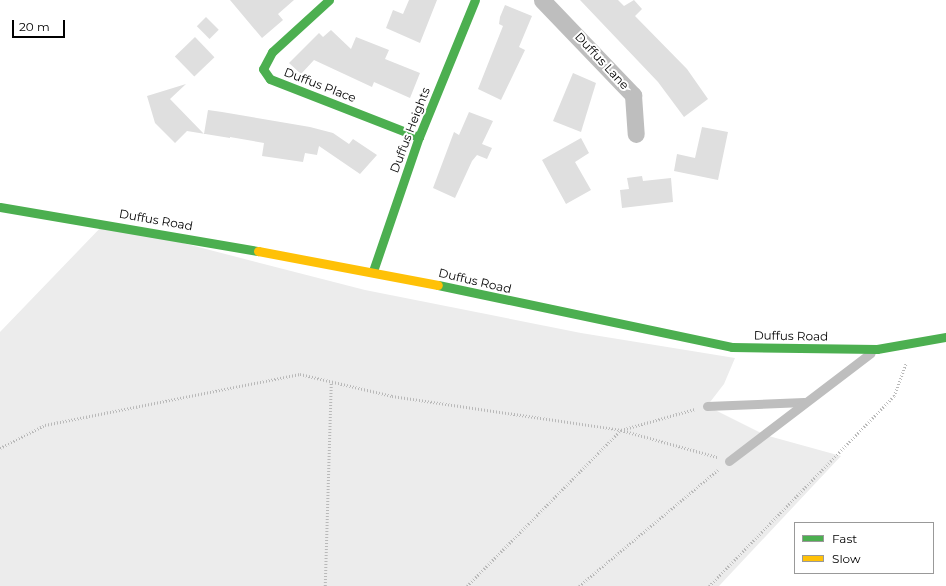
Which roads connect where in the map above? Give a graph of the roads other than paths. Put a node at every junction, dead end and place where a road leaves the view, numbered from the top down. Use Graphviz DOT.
graph roads {
  1 [pos="329,0"];
  2 [pos="475,0"];
  3 [pos="542,0"];
  4 [pos="636,134"];
  5 [pos="419,136"];
  6 [pos="0,207"];
  7 [pos="373,271"];
  8 [pos="946,337"];
  9 [pos="877,349"];
  10 [pos="804,402"];
  11 [pos="707,406"];
  12 [pos="729,461"];
  1 -- 5 [label="main road, Duffus Place"];
  2 -- 5 [label="main road, Duffus Heights"];
  3 -- 4 [label="street, Duffus Lane"];
  5 -- 7 [label="main road, Duffus Heights"];
  6 -- 7 [label="main road, Duffus Road"];
  7 -- 9 [label="main road, Duffus Road"];
  8 -- 9 [label="main road, Duffus Road"];
  9 -- 10 [label="lane"];
  10 -- 11 [label="lane"];
  10 -- 12 [label="lane"];
}
